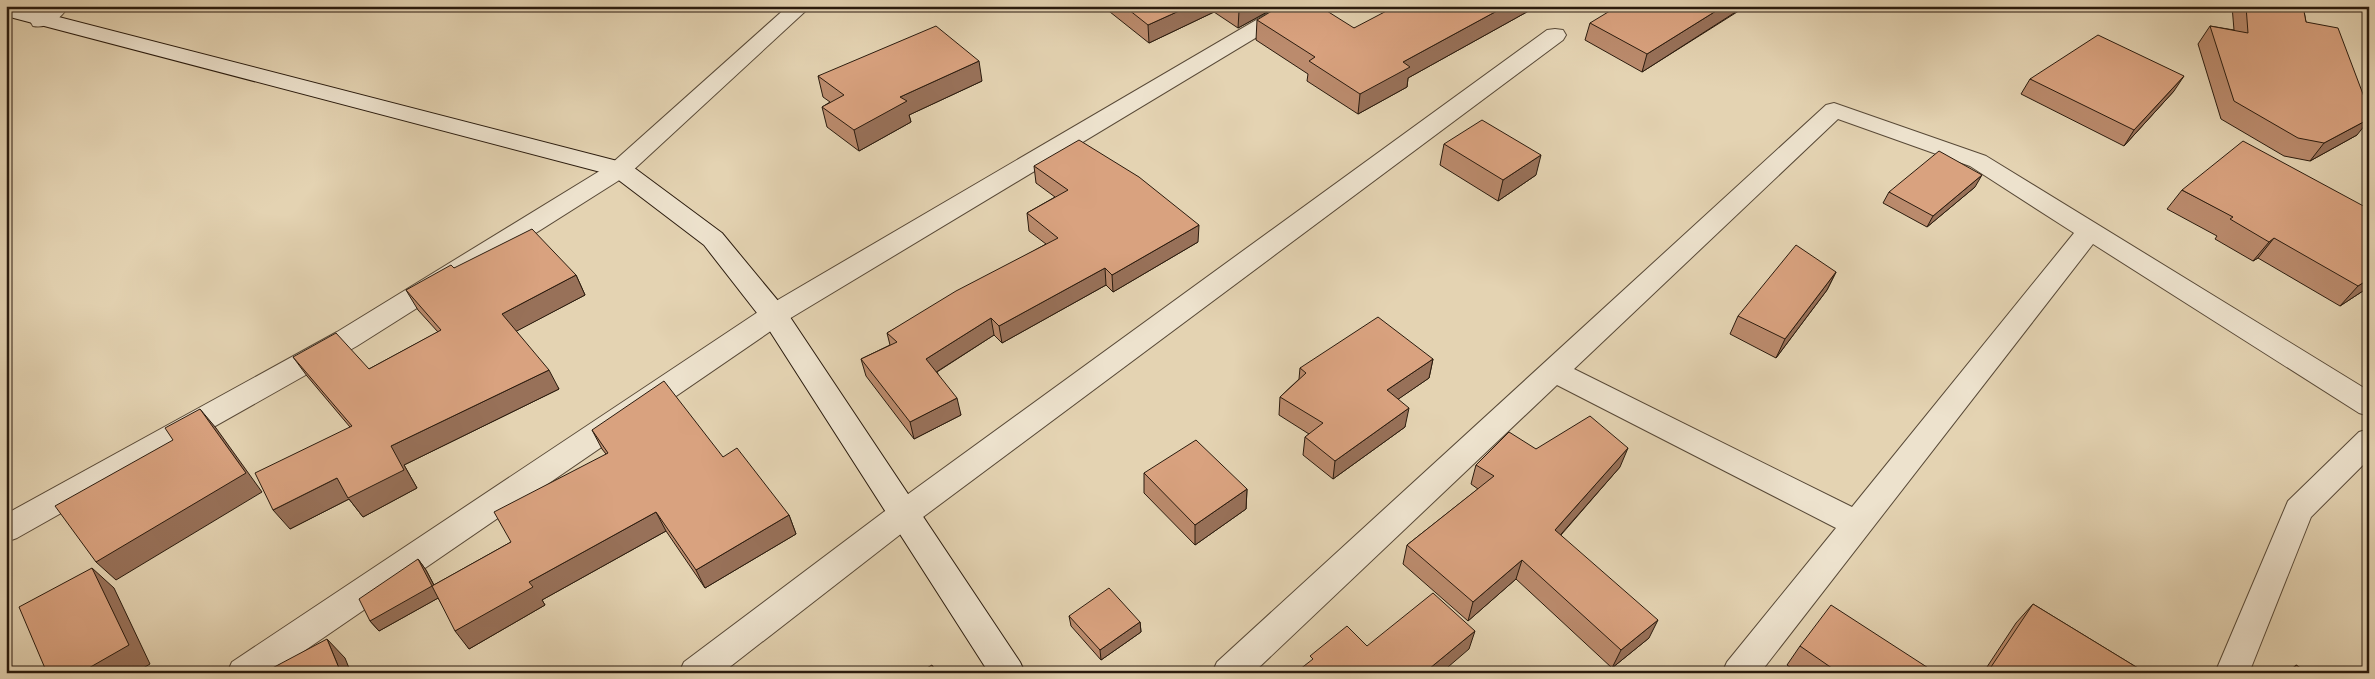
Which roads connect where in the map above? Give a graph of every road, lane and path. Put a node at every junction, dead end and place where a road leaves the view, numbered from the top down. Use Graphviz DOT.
graph roads {
  1 [pos="801,6"];
  2 [pos="1295,6"];
  3 [pos="6,10"];
  4 [pos="50,14"];
  5 [pos="1554,35"];
  6 [pos="620,169"];
  7 [pos="2090,230"];
  8 [pos="774,314"];
  9 [pos="1553,371"];
  10 [pos="2369,405"];
  11 [pos="2369,440"];
  12 [pos="904,514"];
  13 [pos="1857,524"];
  14 [pos="6,529"];
  15 [pos="244,673"];
  16 [pos="696,673"];
  17 [pos="1008,673"];
  18 [pos="1230,673"];
  19 [pos="1739,673"];
  20 [pos="2232,673"];
  1 -- 6 [label="street"];
  2 -- 8 [label="street"];
  3 -- 4 [label="street"];
  4 -- 6 [label="street"];
  5 -- 12 [label="street"];
  6 -- 8 [label="street"];
  6 -- 14 [label="street"];
  7 -- 9 [label="street"];
  7 -- 10 [label="street"];
  7 -- 13 [label="street"];
  8 -- 12 [label="street"];
  8 -- 15 [label="street"];
  9 -- 13 [label="street"];
  9 -- 18 [label="street"];
  11 -- 20 [label="street"];
  12 -- 16 [label="street"];
  12 -- 17 [label="street"];
  13 -- 19 [label="street"];
}
